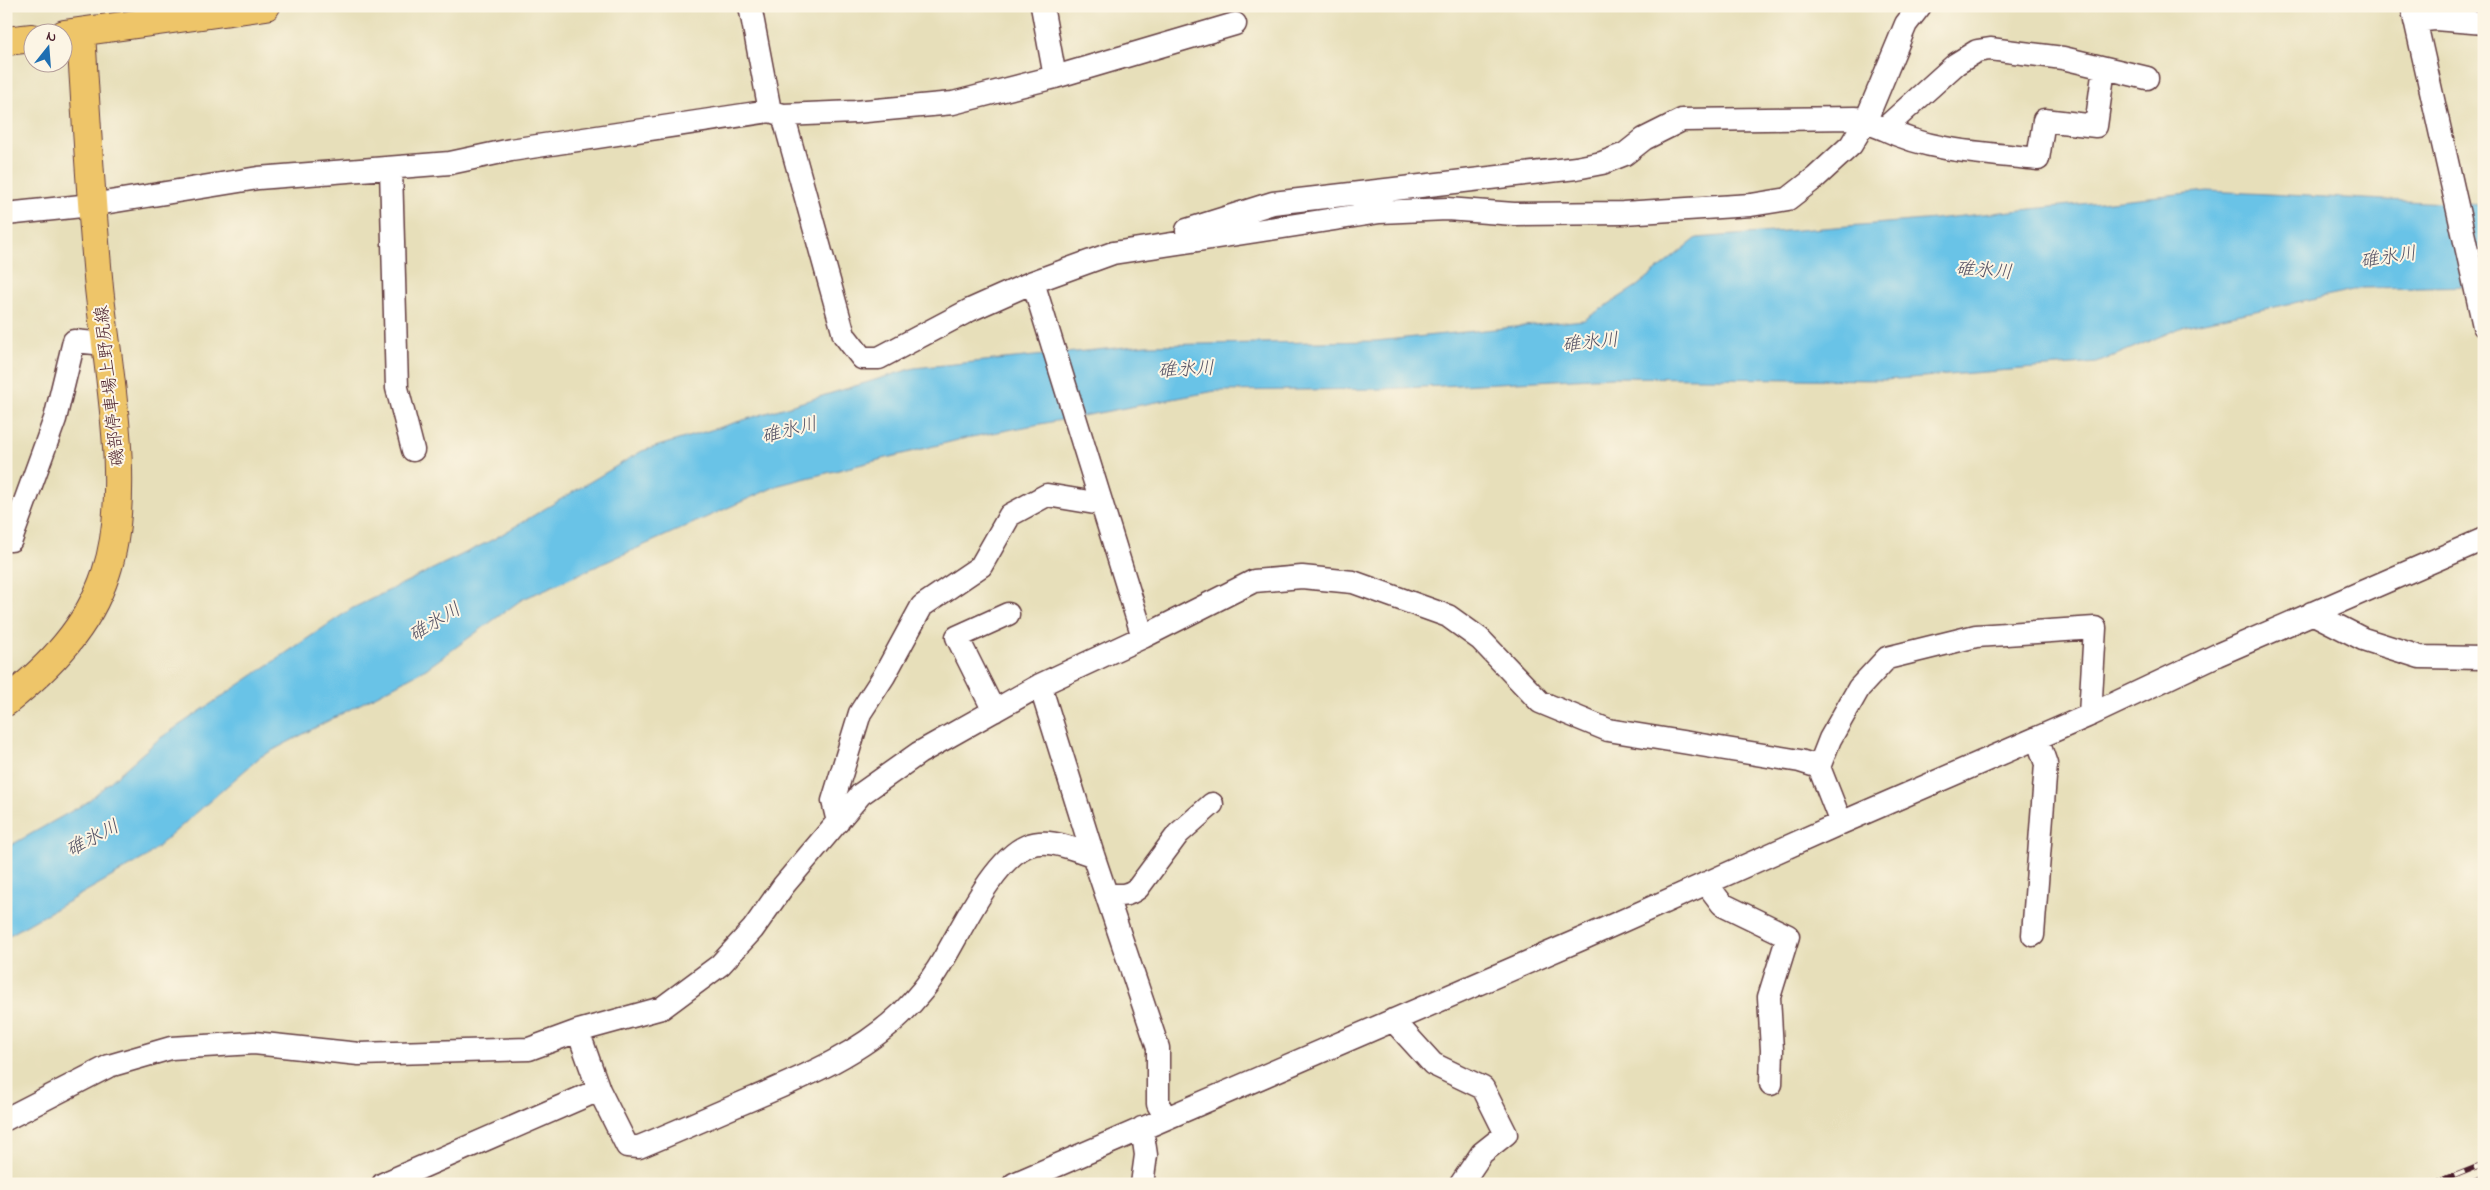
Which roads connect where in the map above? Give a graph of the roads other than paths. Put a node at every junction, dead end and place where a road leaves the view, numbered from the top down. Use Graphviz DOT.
graph roads {
  1 [pos="266,6"];
  2 [pos="750,6"];
  3 [pos="1042,6"];
  4 [pos="1920,6"];
  5 [pos="2414,14"];
  6 [pos="2484,23"];
  7 [pos="1235,24"];
  8 [pos="72,33"];
  9 [pos="22,39"];
  10 [pos="6,41"];
  11 [pos="2104,68"];
  12 [pos="1055,77"];
  13 [pos="2147,78"];
  14 [pos="776,113"];
  15 [pos="1875,124"];
  16 [pos="391,169"];
  17 [pos="91,205"];
  18 [pos="6,214"];
  19 [pos="1168,244"];
  20 [pos="1035,288"];
  21 [pos="2484,326"];
  22 [pos="105,344"];
  23 [pos="413,450"];
  24 [pos="1098,497"];
  25 [pos="6,540"];
  26 [pos="2484,540"];
  27 [pos="2312,613"];
  28 [pos="1008,614"];
  29 [pos="1144,637"];
  30 [pos="2484,658"];
  31 [pos="1040,685"];
  32 [pos="6,702"];
  33 [pos="994,711"];
  34 [pos="2090,715"];
  35 [pos="2037,738"];
  36 [pos="1818,767"];
  37 [pos="1212,804"];
  38 [pos="838,822"];
  39 [pos="1841,823"];
  40 [pos="1093,856"];
  41 [pos="1706,883"];
  42 [pos="1107,894"];
  43 [pos="2033,935"];
  44 [pos="1393,1020"];
  45 [pos="578,1031"];
  46 [pos="1772,1084"];
  47 [pos="599,1090"];
  48 [pos="1166,1118"];
  49 [pos="6,1119"];
  50 [pos="1142,1128"];
  51 [pos="382,1184"];
  52 [pos="1014,1184"];
  53 [pos="1142,1184"];
  54 [pos="1461,1184"];
  1 -- 8 [label="main road"];
  2 -- 14 [label="street"];
  3 -- 12 [label="street"];
  4 -- 15 [label="street"];
  5 -- 6 [label="street"];
  5 -- 21 [label="street"];
  7 -- 12 [label="street"];
  8 -- 17 [label="main road, 磯部停車場上野尻線"];
  9 -- 10 [label="main road"];
  11 -- 13 [label="street"];
  11 -- 15 [label="street"];
  11 -- 15 [label="street"];
  12 -- 14 [label="street"];
  14 -- 16 [label="street"];
  14 -- 20 [label="street"];
  15 -- 19 [label="street"];
  15 -- 19 [label="street"];
  16 -- 17 [label="street"];
  16 -- 23 [label="street"];
  17 -- 18 [label="street"];
  17 -- 22 [label="main road, 磯部停車場上野尻線"];
  19 -- 20 [label="street"];
  20 -- 24 [label="street"];
  22 -- 25 [label="street"];
  22 -- 32 [label="main road, 磯部停車場上野尻線"];
  24 -- 29 [label="street"];
  24 -- 38 [label="street"];
  26 -- 27 [label="street"];
  27 -- 30 [label="street"];
  27 -- 34 [label="street"];
  28 -- 33 [label="street"];
  29 -- 31 [label="street"];
  29 -- 36 [label="street"];
  31 -- 33 [label="street"];
  31 -- 40 [label="street"];
  33 -- 38 [label="street"];
  34 -- 35 [label="street"];
  34 -- 36 [label="street"];
  35 -- 39 [label="street"];
  35 -- 43 [label="street"];
  36 -- 39 [label="street"];
  37 -- 42 [label="street"];
  38 -- 45 [label="street"];
  39 -- 41 [label="street"];
  40 -- 42 [label="street"];
  40 -- 47 [label="street"];
  41 -- 44 [label="street"];
  41 -- 46 [label="street"];
  42 -- 48 [label="street"];
  44 -- 48 [label="street"];
  44 -- 54 [label="street"];
  45 -- 47 [label="street"];
  45 -- 49 [label="street"];
  47 -- 51 [label="street"];
  48 -- 50 [label="street"];
  50 -- 52 [label="street"];
  50 -- 53 [label="street"];
}
